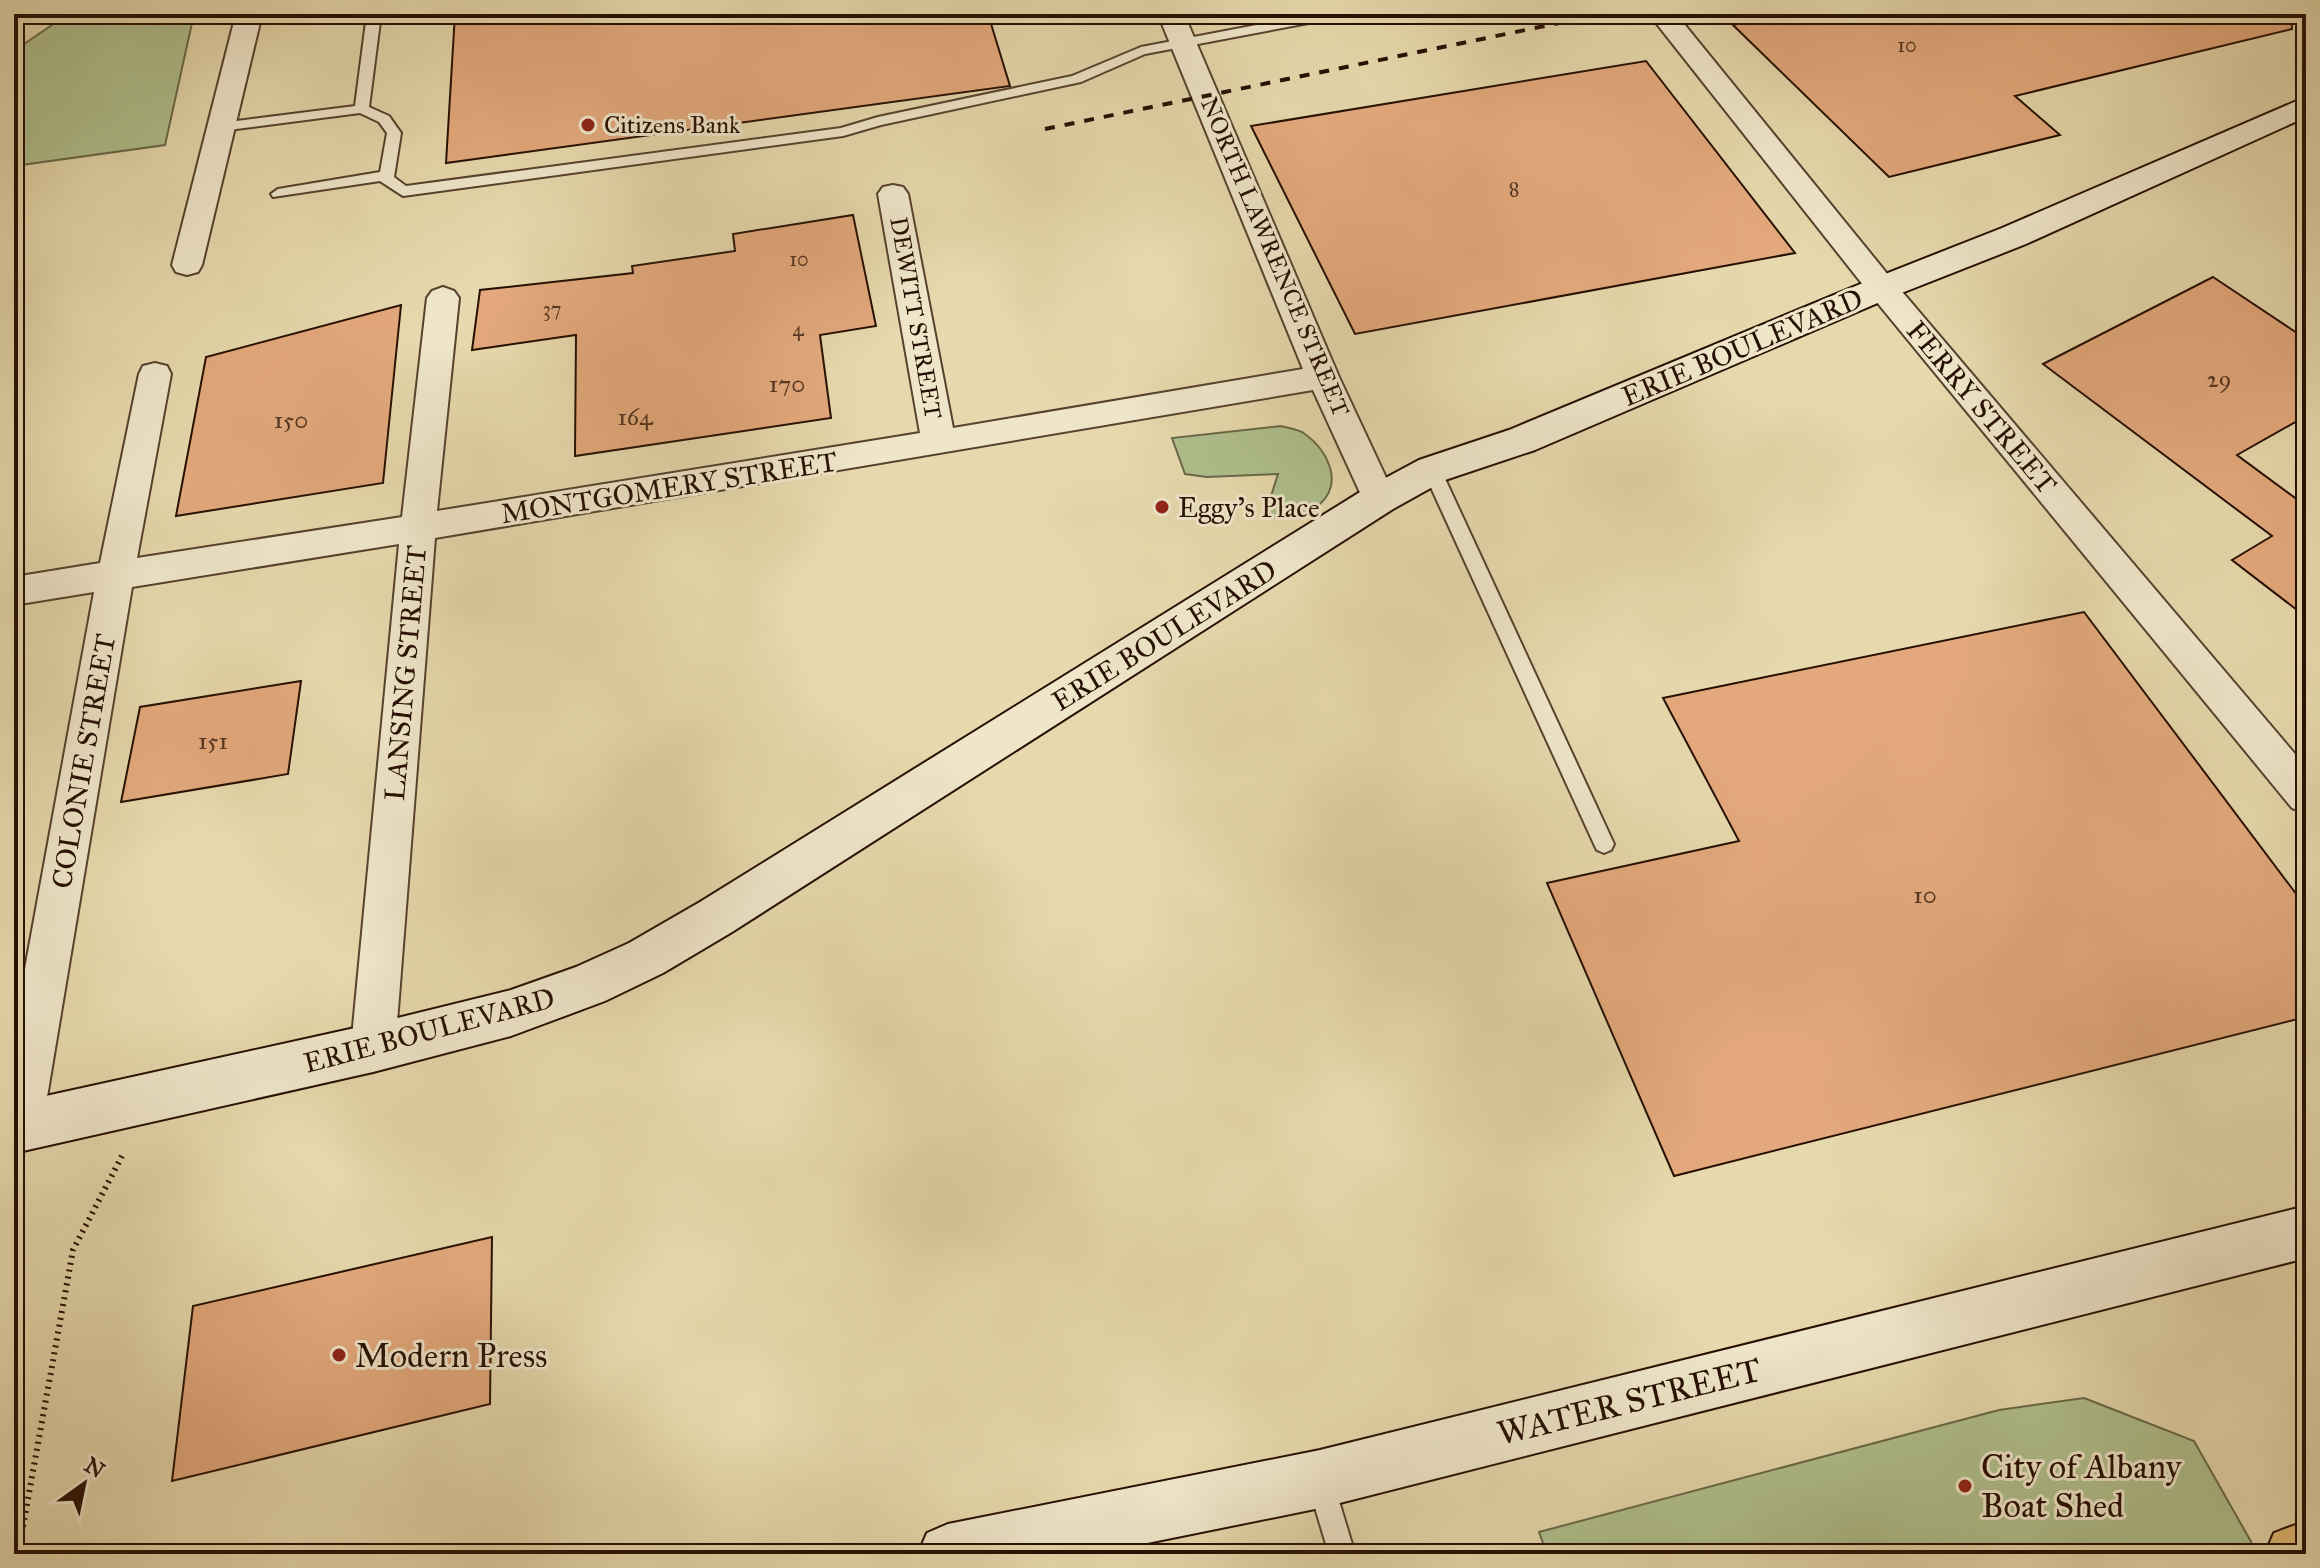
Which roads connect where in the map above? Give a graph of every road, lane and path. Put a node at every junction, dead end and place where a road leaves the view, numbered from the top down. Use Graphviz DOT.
graph roads {
  1 [pos="249,14"];
  2 [pos="374,14"];
  3 [pos="1171,14"];
  4 [pos="1335,14"];
  5 [pos="1662,14"];
  6 [pos="1184,45"];
  7 [pos="2306,106"];
  8 [pos="362,109"];
  9 [pos="221,127"];
  10 [pos="387,175"];
  11 [pos="278,194"];
  12 [pos="893,194"];
  13 [pos="187,265"];
  14 [pos="1882,288"];
  15 [pos="443,298"];
  16 [pos="155,374"];
  17 [pos="1323,377"];
  18 [pos="939,443"];
  19 [pos="1432,470"];
  20 [pos="1379,499"];
  21 [pos="418,527"];
  22 [pos="116,574"];
  23 [pos="14,591"];
  24 [pos="2306,796"];
  25 [pos="1604,844"];
  26 [pos="373,1048"];
  27 [pos="151,1098"];
  28 [pos="16,1135"];
  29 [pos="2306,1232"];
  30 [pos="1320,1479"];
  31 [pos="2306,1551"];
  32 [pos="18,1554"];
  33 [pos="948,1554"];
  34 [pos="1342,1554"];
  35 [pos="2295,1554"];
  1 -- 9 [label="street"];
  2 -- 8 [label="lane"];
  3 -- 6 [label="street, NORTH LAWRENCE STREET"];
  4 -- 6 [label="lane"];
  5 -- 14 [label="street, FERRY STREET"];
  6 -- 10 [label="lane"];
  6 -- 17 [label="street, NORTH LAWRENCE STREET"];
  7 -- 14 [label="street, ERIE BOULEVARD"];
  8 -- 9 [label="lane"];
  8 -- 10 [label="lane"];
  9 -- 13 [label="street"];
  10 -- 11 [label="lane"];
  12 -- 18 [label="street, DEWITT STREET"];
  14 -- 19 [label="street, ERIE BOULEVARD"];
  14 -- 24 [label="street, FERRY STREET"];
  15 -- 21 [label="street, LANSING STREET"];
  16 -- 22 [label="street, COLONIE STREET"];
  17 -- 18 [label="street, MONTGOMERY STREET"];
  17 -- 20 [label="street, NORTH LAWRENCE STREET"];
  18 -- 21 [label="street, MONTGOMERY STREET"];
  19 -- 20 [label="street, ERIE BOULEVARD"];
  19 -- 25 [label="lane"];
  20 -- 26 [label="street, ERIE BOULEVARD"];
  21 -- 22 [label="street, MONTGOMERY STREET"];
  21 -- 26 [label="street, LANSING STREET"];
  22 -- 23 [label="street, MONTGOMERY STREET"];
  22 -- 28 [label="street, COLONIE STREET"];
  26 -- 27 [label="street, ERIE BOULEVARD"];
  27 -- 28 [label="street, ERIE BOULEVARD"];
  27 -- 32 [label="path"];
  29 -- 30 [label="street, WATER STREET"];
  30 -- 33 [label="street, WATER STREET"];
  30 -- 34 [label="lane"];
  31 -- 35 [label="highway"];
}
